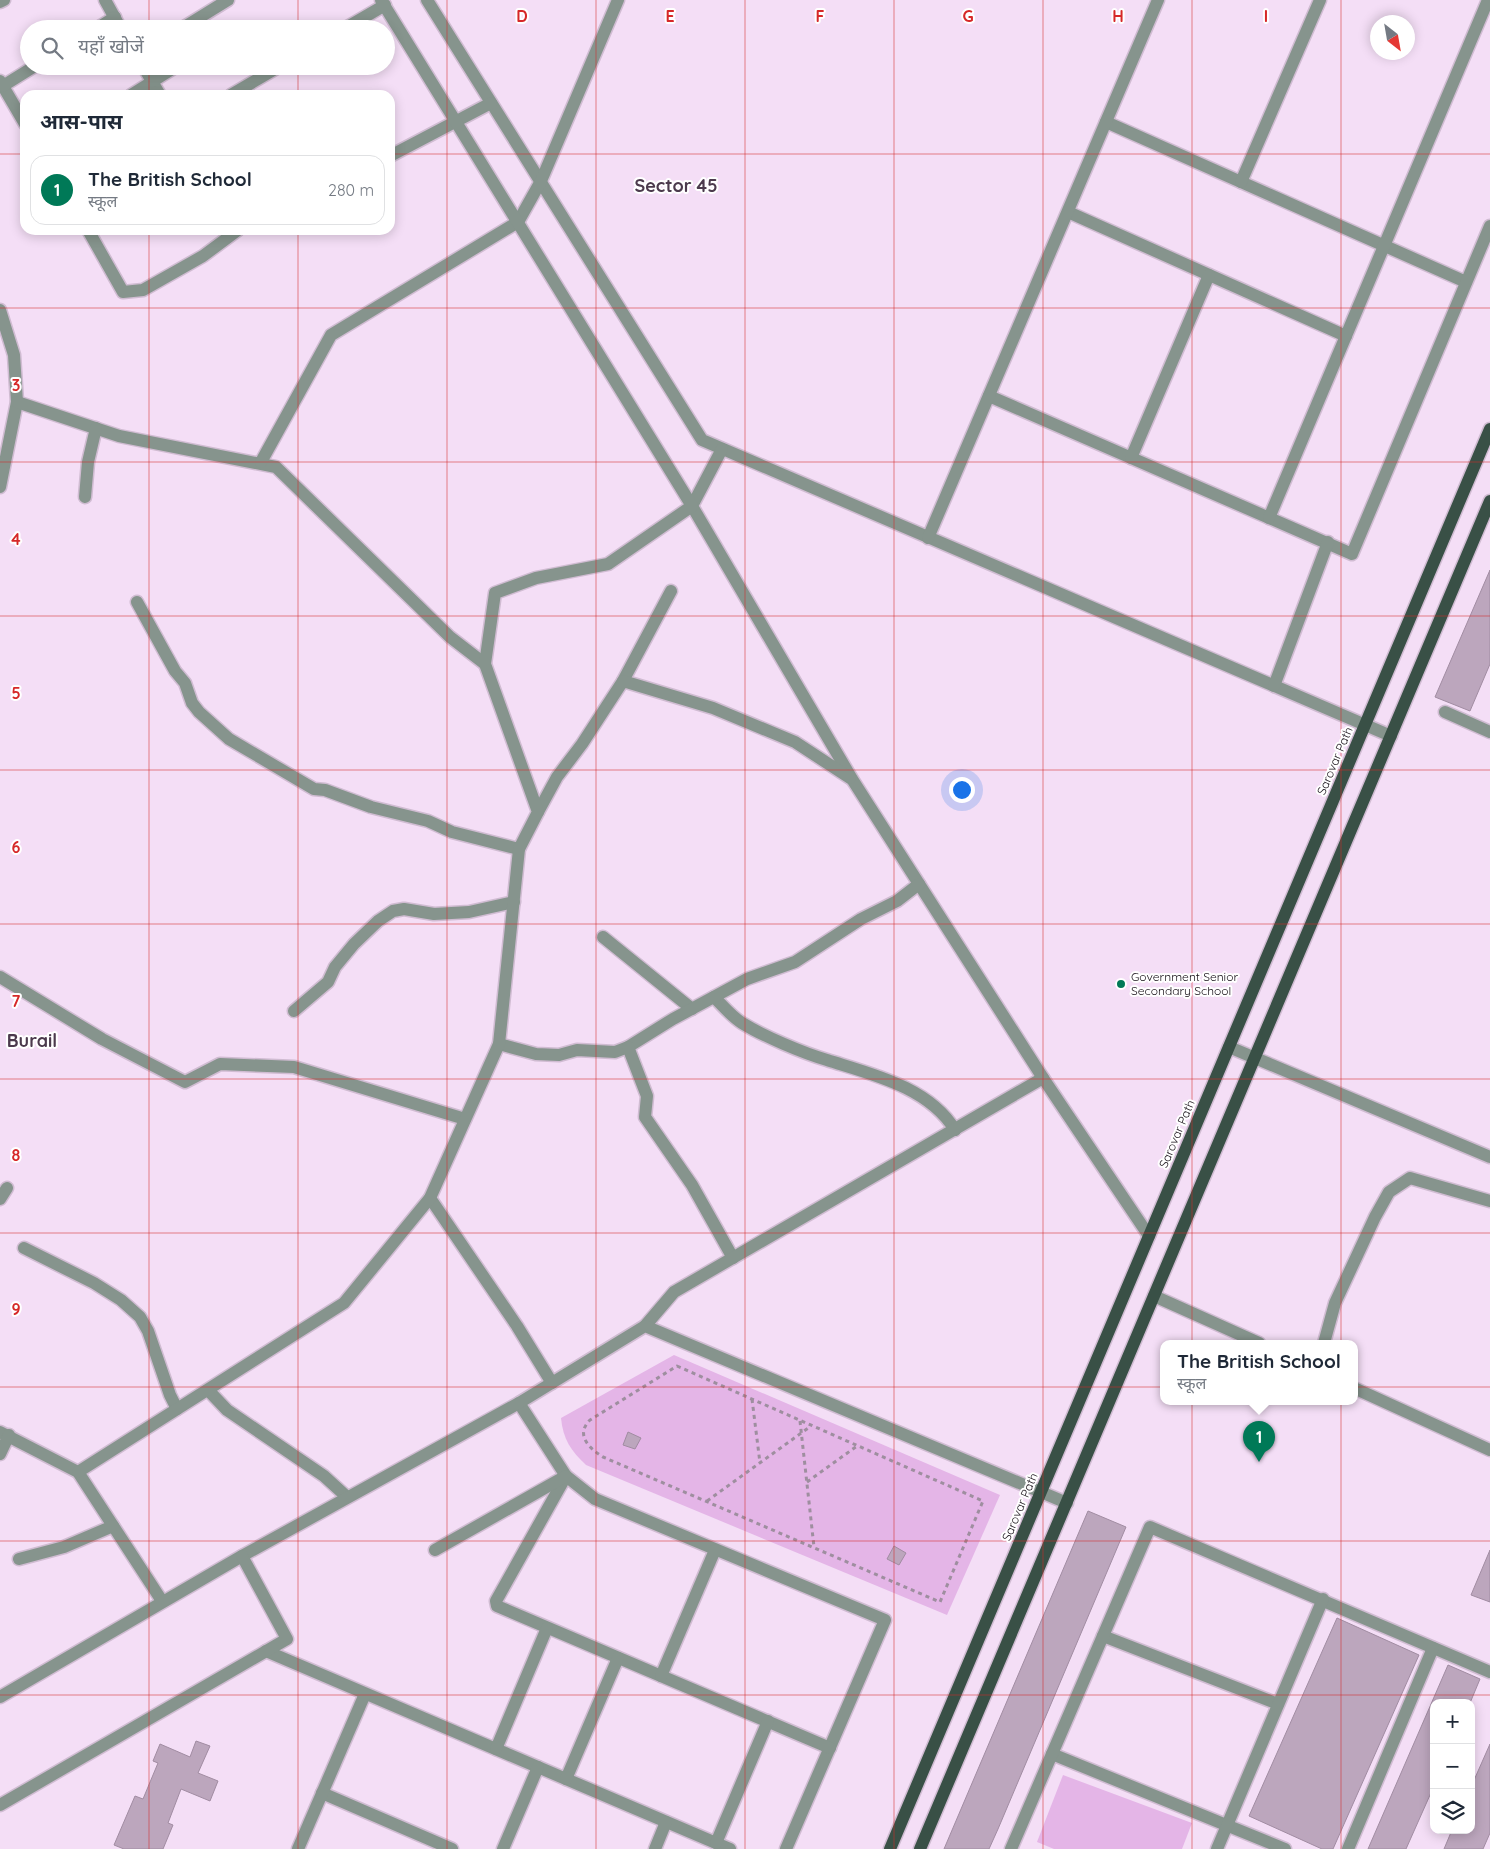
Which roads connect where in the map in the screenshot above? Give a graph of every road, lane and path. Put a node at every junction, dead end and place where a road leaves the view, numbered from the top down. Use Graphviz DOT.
graph roads {
  1 [pos="4,0"];
  2 [pos="105,0"];
  3 [pos="228,0"];
  4 [pos="427,0"];
  5 [pos="618,0"];
  6 [pos="1158,0"];
  7 [pos="1320,0"];
  8 [pos="1488,0"];
  9 [pos="0,2"];
  10 [pos="383,3"];
  11 [pos="116,20"];
  12 [pos="196,20"];
  13 [pos="358,20"];
  14 [pos="393,20"];
  15 [pos="395,23"];
  16 [pos="20,74"];
  17 [pos="148,75"];
  18 [pos="162,75"];
  19 [pos="265,75"];
  20 [pos="152,81"];
  21 [pos="1,83"];
  22 [pos="138,90"];
  23 [pos="157,90"];
  24 [pos="239,90"];
  25 [pos="491,103"];
  26 [pos="20,115"];
  27 [pos="456,122"];
  28 [pos="1106,122"];
  29 [pos="395,153"];
  30 [pos="541,181"];
  31 [pos="1241,182"];
  32 [pos="1068,212"];
  33 [pos="518,222"];
  34 [pos="1490,226"];
  35 [pos="91,235"];
  36 [pos="231,235"];
  37 [pos="1384,246"];
  38 [pos="1209,275"];
  39 [pos="1466,282"];
  40 [pos="0,310"];
  41 [pos="1346,336"];
  42 [pos="989,396"];
  43 [pos="17,402"];
  44 [pos="96,428"];
  45 [pos="1490,429"];
  46 [pos="722,449"];
  47 [pos="1131,458"];
  48 [pos="261,462"];
  49 [pos="0,487"];
  50 [pos="85,497"];
  51 [pos="1490,501"];
  52 [pos="692,506"];
  53 [pos="1269,518"];
  54 [pos="928,538"];
  55 [pos="1328,542"];
  56 [pos="671,591"];
  57 [pos="137,602"];
  58 [pos="486,664"];
  59 [pos="623,681"];
  60 [pos="1274,686"];
  61 [pos="1445,712"];
  62 [pos="1366,725"];
  63 [pos="1490,732"];
  64 [pos="1391,736"];
  65 [pos="852,779"];
  66 [pos="538,812"];
  67 [pos="520,849"];
  68 [pos="919,884"];
  69 [pos="514,902"];
  70 [pos="603,938"];
  71 [pos="0,977"];
  72 [pos="714,997"];
  73 [pos="692,1009"];
  74 [pos="294,1011"];
  75 [pos="499,1044"];
  76 [pos="1229,1047"];
  77 [pos="628,1048"];
  78 [pos="1254,1058"];
  79 [pos="1043,1078"];
  80 [pos="465,1119"];
  81 [pos="955,1130"];
  82 [pos="1490,1157"];
  83 [pos="7,1188"];
  84 [pos="430,1198"];
  85 [pos="0,1199"];
  86 [pos="1490,1201"];
  87 [pos="1149,1236"];
  88 [pos="24,1248"];
  89 [pos="733,1258"];
  90 [pos="1154,1296"];
  91 [pos="646,1326"];
  92 [pos="1252,1340"];
  93 [pos="1325,1340"];
  94 [pos="552,1383"];
  95 [pos="208,1390"];
  96 [pos="1358,1390"];
  97 [pos="752,1399"];
  98 [pos="519,1403"];
  99 [pos="178,1409"];
  100 [pos="800,1420"];
  101 [pos="812,1426"];
  102 [pos="5,1433"];
  103 [pos="801,1433"];
  104 [pos="858,1446"];
  105 [pos="1490,1450"];
  106 [pos="0,1454"];
  107 [pos="760,1463"];
  108 [pos="78,1472"];
  109 [pos="566,1476"];
  110 [pos="807,1482"];
  111 [pos="1041,1492"];
  112 [pos="348,1497"];
  113 [pos="706,1501"];
  114 [pos="1066,1503"];
  115 [pos="113,1526"];
  116 [pos="814,1547"];
  117 [pos="435,1550"];
  118 [pos="714,1550"];
  119 [pos="242,1556"];
  120 [pos="19,1560"];
  121 [pos="1323,1599"];
  122 [pos="162,1601"];
  123 [pos="547,1628"];
  124 [pos="1103,1636"];
  125 [pos="1433,1648"];
  126 [pos="266,1651"];
  127 [pos="618,1658"];
  128 [pos="1490,1672"];
  129 [pos="661,1676"];
  130 [pos="365,1694"];
  131 [pos="0,1697"];
  132 [pos="1278,1704"];
  133 [pos="768,1721"];
  134 [pos="830,1748"];
  135 [pos="496,1749"];
  136 [pos="1052,1754"];
  137 [pos="538,1767"];
  138 [pos="566,1779"];
  139 [pos="322,1793"];
  140 [pos="0,1805"];
  141 [pos="666,1822"];
  142 [pos="1228,1824"];
  143 [pos="716,1843"];
  144 [pos="1014,1848"];
  145 [pos="298,1849"];
  146 [pos="452,1849"];
  147 [pos="503,1849"];
  148 [pos="655,1849"];
  149 [pos="730,1849"];
  150 [pos="786,1849"];
  151 [pos="890,1849"];
  152 [pos="920,1849"];
  153 [pos="1217,1849"];
  154 [pos="1285,1849"];
  155 [pos="1348,1849"];
  1 -- 9 [label="street"];
  2 -- 11 [label="street"];
  3 -- 12 [label="street"];
  4 -- 25 [label="street"];
  5 -- 30 [label="street"];
  6 -- 28 [label="street"];
  7 -- 31 [label="street"];
  8 -- 37 [label="street"];
  10 -- 13 [label="street"];
  10 -- 14 [label="street"];
  15 -- 27 [label="street"];
  16 -- 21 [label="street"];
  17 -- 20 [label="street"];
  18 -- 20 [label="street"];
  19 -- 24 [label="street"];
  20 -- 22 [label="street"];
  20 -- 23 [label="street"];
  21 -- 26 [label="street"];
  25 -- 27 [label="street"];
  25 -- 30 [label="street"];
  27 -- 29 [label="street"];
  27 -- 33 [label="street"];
  28 -- 31 [label="street"];
  28 -- 32 [label="street"];
  30 -- 33 [label="street"];
  30 -- 46 [label="street"];
  31 -- 37 [label="street"];
  32 -- 38 [label="street"];
  32 -- 42 [label="street"];
  33 -- 48 [label="street"];
  33 -- 52 [label="street"];
  34 -- 39 [label="street"];
  35 -- 36 [label="street"];
  37 -- 39 [label="street"];
  37 -- 41 [label="street"];
  38 -- 41 [label="street"];
  38 -- 47 [label="street"];
  39 -- 55 [label="street"];
  40 -- 43 [label="street"];
  41 -- 53 [label="street"];
  42 -- 47 [label="street"];
  42 -- 54 [label="street"];
  43 -- 44 [label="street"];
  43 -- 49 [label="street"];
  44 -- 48 [label="street"];
  44 -- 50 [label="street"];
  45 -- 62 [label="main road, Sarovar Path"];
  46 -- 52 [label="street"];
  46 -- 54 [label="street"];
  47 -- 53 [label="street"];
  48 -- 58 [label="street"];
  51 -- 64 [label="main road"];
  52 -- 58 [label="street"];
  52 -- 65 [label="street"];
  53 -- 55 [label="street"];
  54 -- 60 [label="street"];
  55 -- 60 [label="street"];
  56 -- 59 [label="street"];
  57 -- 67 [label="street"];
  58 -- 66 [label="street"];
  59 -- 65 [label="street"];
  59 -- 66 [label="street"];
  60 -- 62 [label="street"];
  61 -- 63 [label="street"];
  62 -- 64 [label="street"];
  62 -- 76 [label="main road, Sarovar Path"];
  64 -- 78 [label="main road"];
  65 -- 68 [label="street"];
  66 -- 67 [label="street"];
  67 -- 69 [label="street"];
  68 -- 72 [label="street"];
  68 -- 79 [label="street"];
  69 -- 74 [label="street"];
  69 -- 75 [label="street"];
  70 -- 73 [label="street"];
  71 -- 80 [label="street"];
  72 -- 73 [label="street"];
  72 -- 81 [label="street"];
  73 -- 77 [label="street"];
  75 -- 77 [label="street"];
  75 -- 80 [label="street"];
  76 -- 78 [label="street"];
  76 -- 87 [label="main road, Sarovar Path"];
  77 -- 89 [label="street"];
  78 -- 82 [label="street"];
  78 -- 90 [label="main road"];
  79 -- 81 [label="street"];
  79 -- 87 [label="street"];
  80 -- 84 [label="street"];
  81 -- 89 [label="street"];
  83 -- 85 [label="street"];
  84 -- 94 [label="street"];
  84 -- 95 [label="street"];
  86 -- 93 [label="street"];
  87 -- 111 [label="main road, Sarovar Path"];
  88 -- 99 [label="street"];
  89 -- 91 [label="street"];
  90 -- 92 [label="street"];
  90 -- 114 [label="main road"];
  91 -- 94 [label="street"];
  91 -- 111 [label="street"];
  94 -- 98 [label="street"];
  95 -- 99 [label="street"];
  95 -- 112 [label="street"];
  96 -- 105 [label="street"];
  97 -- 100 [label="path"];
  97 -- 107 [label="path"];
  97 -- 113 [label="path"];
  98 -- 109 [label="street"];
  98 -- 112 [label="street"];
  99 -- 108 [label="street"];
  100 -- 101 [label="path"];
  100 -- 103 [label="path"];
  101 -- 103 [label="path"];
  101 -- 104 [label="path"];
  102 -- 106 [label="street"];
  102 -- 108 [label="street"];
  103 -- 107 [label="path"];
  103 -- 110 [label="path"];
  104 -- 110 [label="path"];
  104 -- 116 [label="path"];
  107 -- 113 [label="path"];
  108 -- 115 [label="street"];
  109 -- 117 [label="street"];
  109 -- 118 [label="street"];
  109 -- 123 [label="street"];
  110 -- 116 [label="path"];
  111 -- 114 [label="street"];
  111 -- 151 [label="main road, Sarovar Path"];
  112 -- 119 [label="street"];
  113 -- 116 [label="path"];
  114 -- 152 [label="main road"];
  115 -- 120 [label="street"];
  115 -- 122 [label="street"];
  118 -- 129 [label="street"];
  118 -- 134 [label="street"];
  119 -- 122 [label="street"];
  119 -- 126 [label="street"];
  121 -- 124 [label="street"];
  121 -- 125 [label="street"];
  121 -- 132 [label="street"];
  122 -- 131 [label="street"];
  123 -- 127 [label="street"];
  123 -- 135 [label="street"];
  124 -- 132 [label="street"];
  124 -- 136 [label="street"];
  125 -- 128 [label="street"];
  125 -- 155 [label="street"];
  126 -- 130 [label="street"];
  126 -- 140 [label="street"];
  127 -- 129 [label="street"];
  127 -- 138 [label="street"];
  129 -- 133 [label="street"];
  130 -- 135 [label="street"];
  130 -- 139 [label="street"];
  132 -- 142 [label="street"];
  133 -- 134 [label="street"];
  133 -- 143 [label="street"];
  134 -- 150 [label="street"];
  135 -- 137 [label="street"];
  136 -- 142 [label="street"];
  136 -- 144 [label="street"];
  137 -- 138 [label="street"];
  137 -- 147 [label="street"];
  138 -- 141 [label="street"];
  139 -- 145 [label="street"];
  139 -- 146 [label="street"];
  141 -- 143 [label="street"];
  141 -- 148 [label="street"];
  142 -- 153 [label="street"];
  142 -- 154 [label="street"];
  143 -- 149 [label="street"];
}
